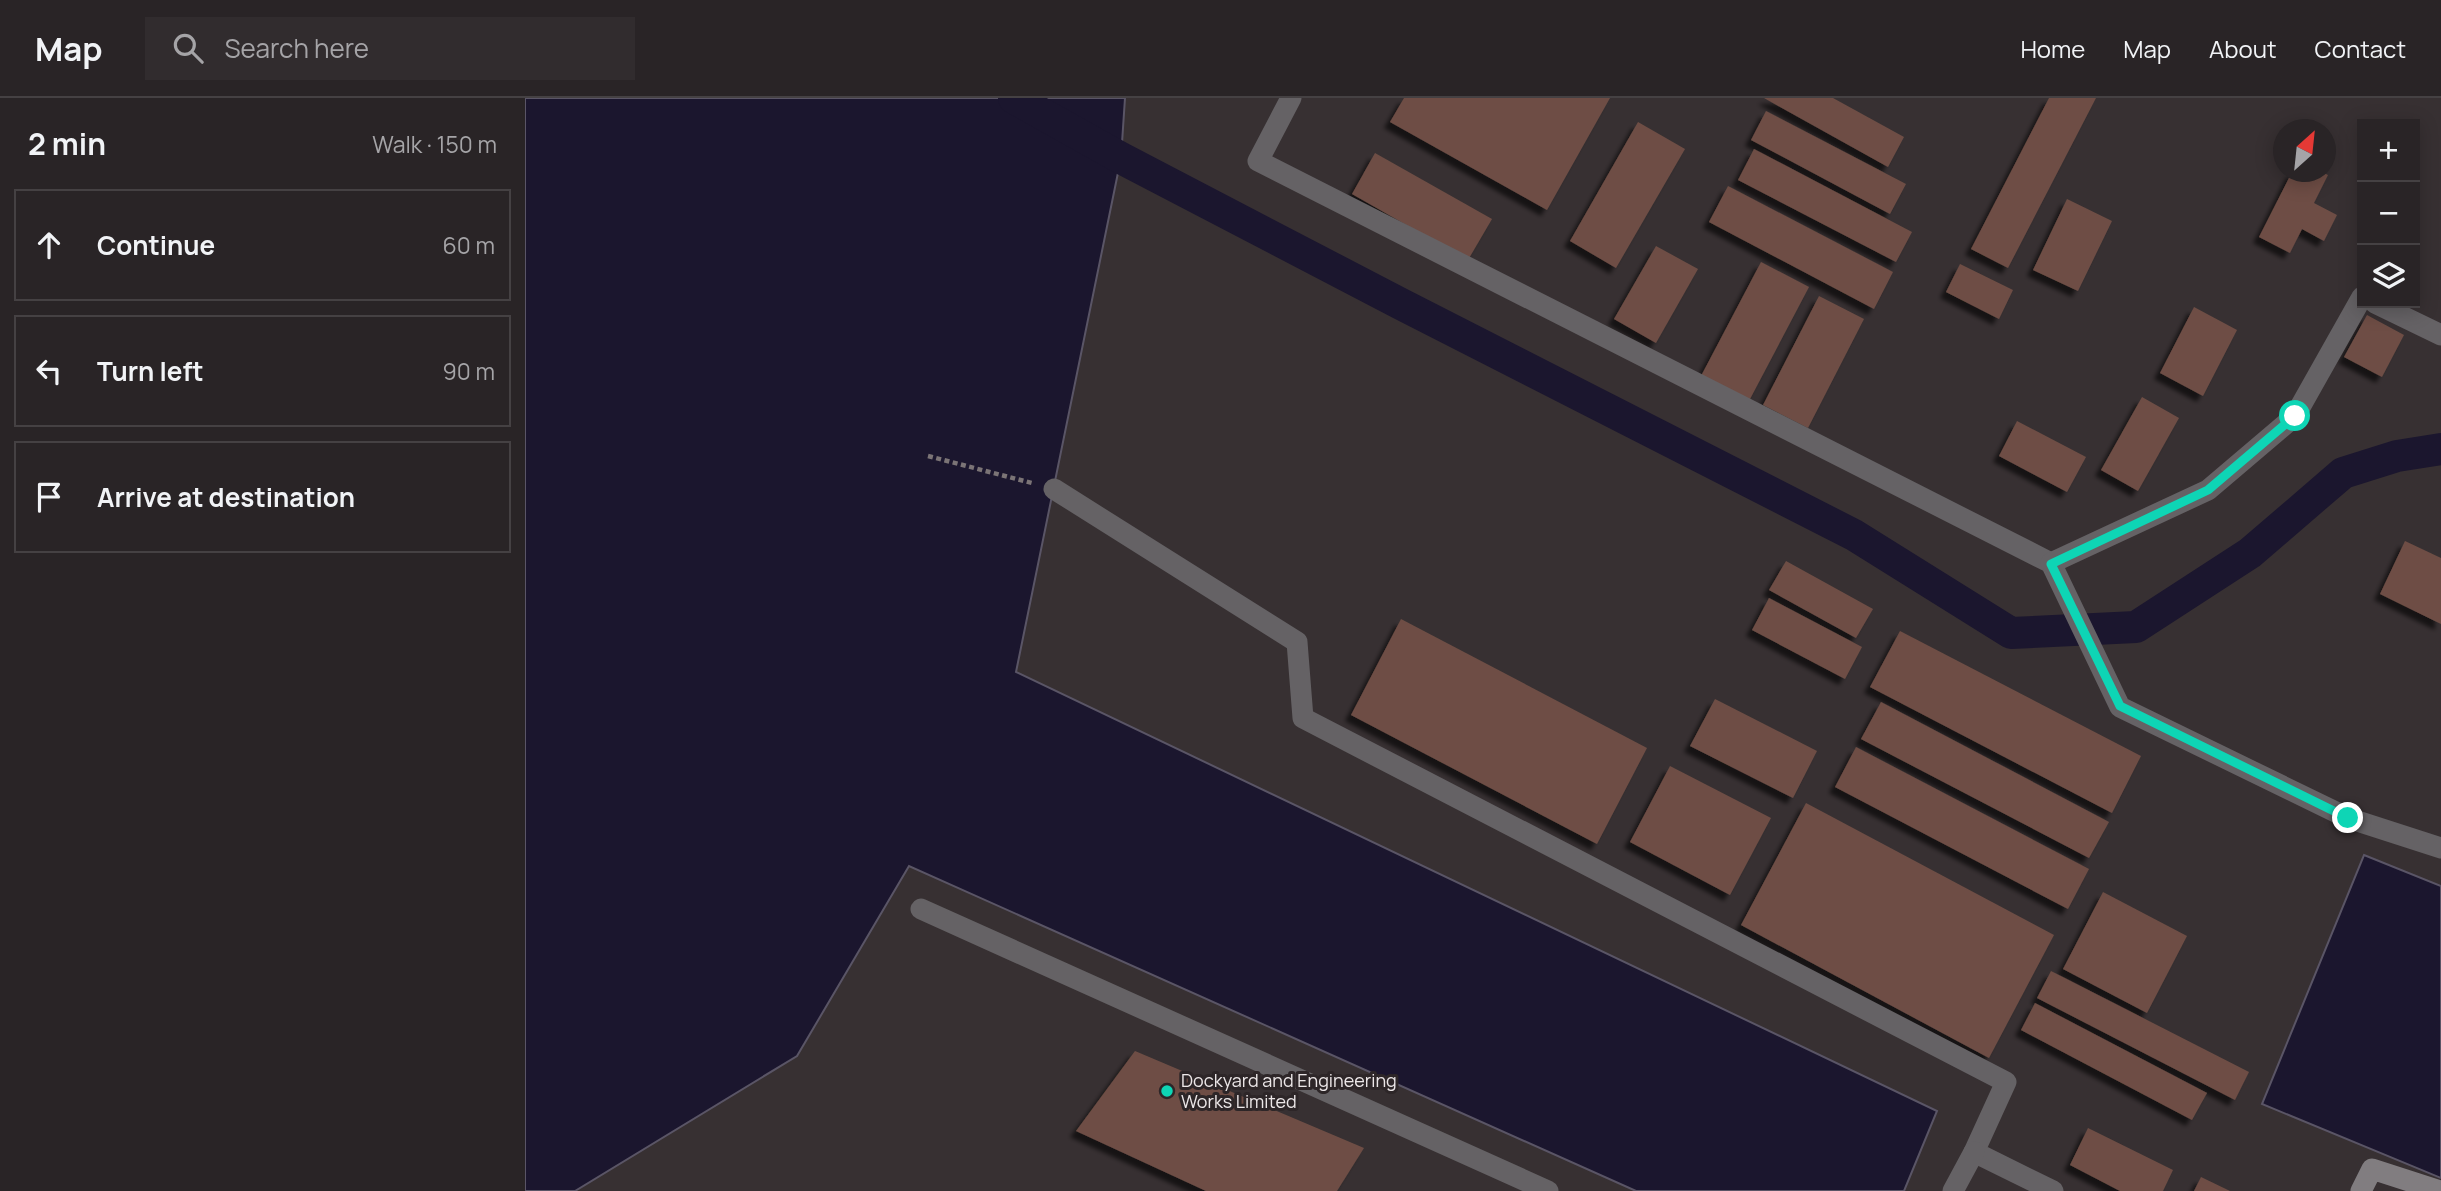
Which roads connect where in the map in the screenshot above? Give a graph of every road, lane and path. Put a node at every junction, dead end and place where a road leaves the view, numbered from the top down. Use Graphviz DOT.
graph roads {
  1 [pos="1291,98"];
  2 [pos="2357,306"];
  3 [pos="2385,308"];
  4 [pos="2441,335"];
  5 [pos="927,456"];
  6 [pos="1053,489"];
  7 [pos="2051,564"];
  8 [pos="2441,848"];
  9 [pos="921,909"];
  10 [pos="1974,1152"];
  11 [pos="1548,1191"];
  12 [pos="1953,1191"];
  13 [pos="2053,1191"];
  14 [pos="2361,1191"];
  15 [pos="2440,1191"];
  1 -- 7 [label="street"];
  2 -- 7 [label="street"];
  3 -- 4 [label="street"];
  5 -- 6 [label="path"];
  6 -- 10 [label="street"];
  7 -- 8 [label="street"];
  9 -- 11 [label="street"];
  10 -- 12 [label="street"];
  10 -- 13 [label="street"];
  14 -- 15 [label="street"];
}
